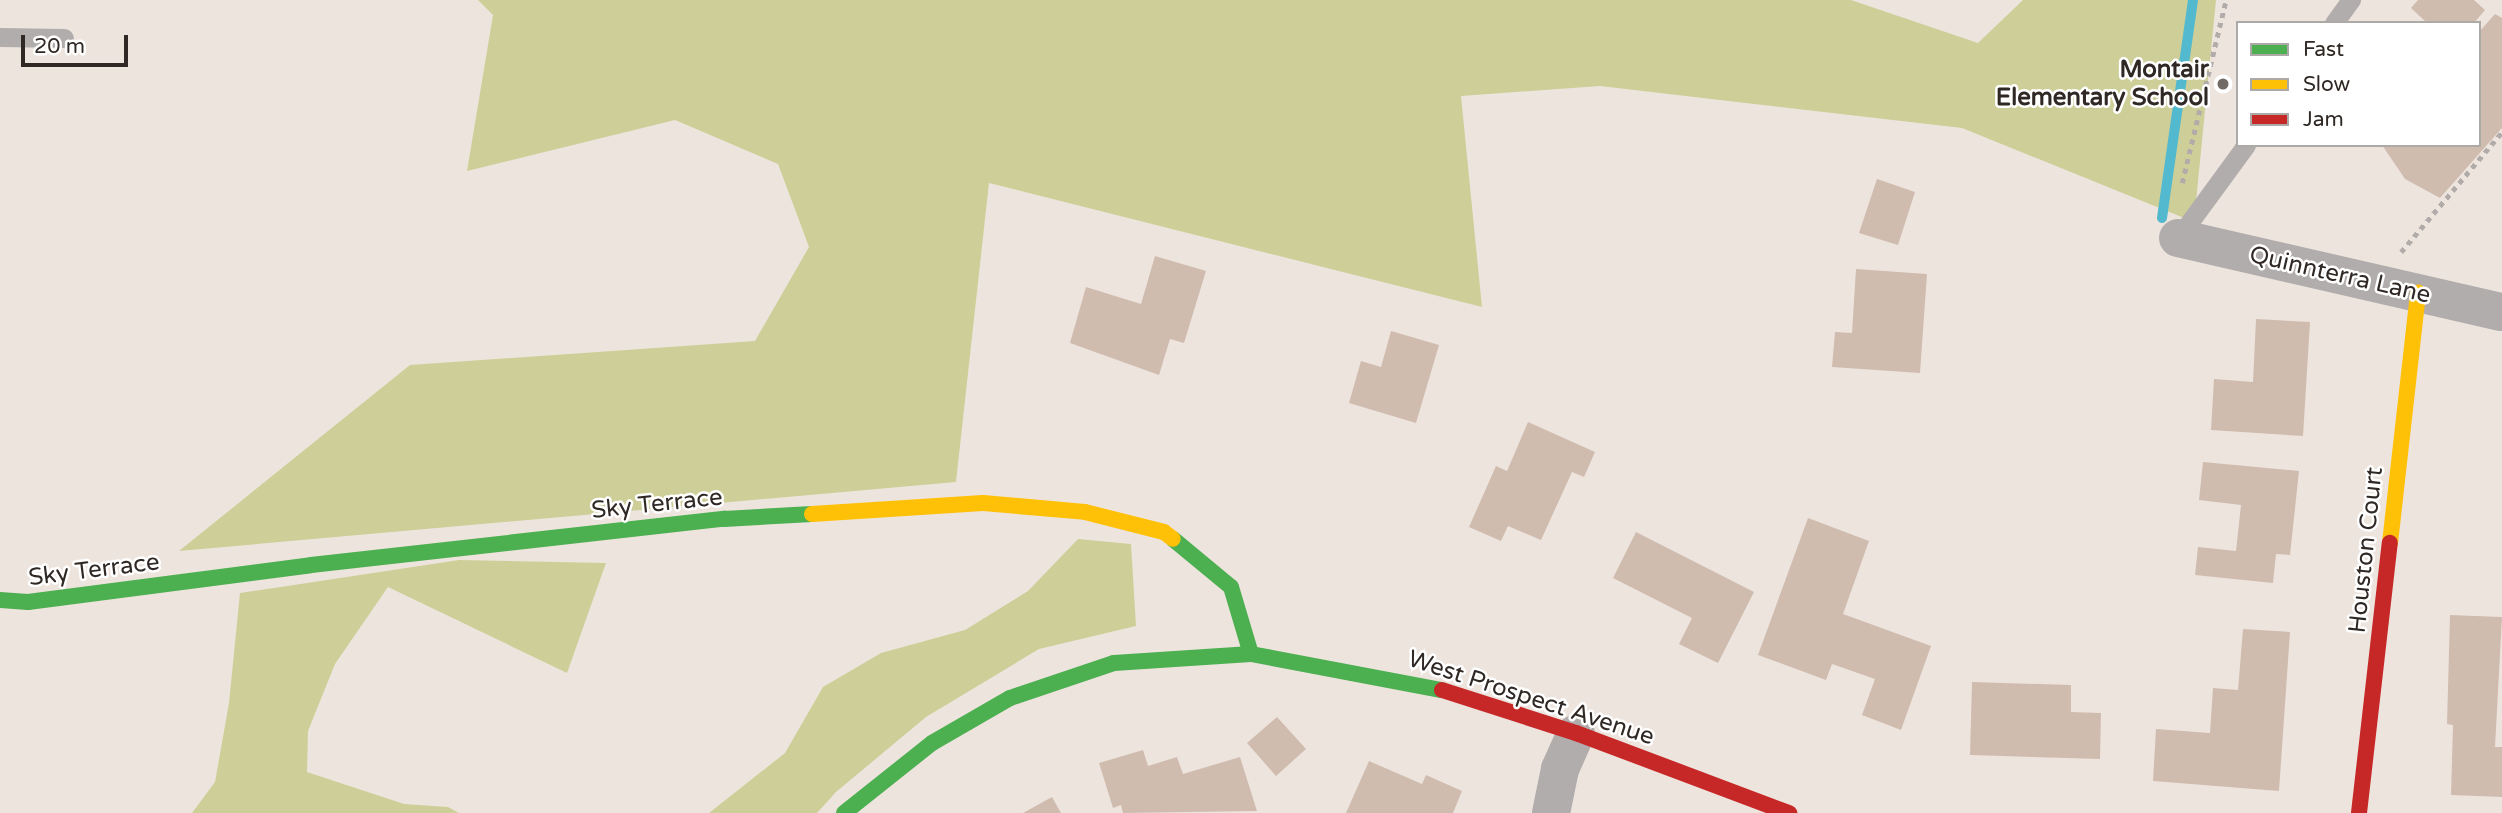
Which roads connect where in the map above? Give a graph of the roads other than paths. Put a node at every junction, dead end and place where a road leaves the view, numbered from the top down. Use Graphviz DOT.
graph roads {
  1 [pos="2351,0"];
  2 [pos="2335,21"];
  3 [pos="0,37"];
  4 [pos="64,38"];
  5 [pos="2245,147"];
  6 [pos="2178,238"];
  7 [pos="2418,293"];
  8 [pos="2502,312"];
  9 [pos="0,600"];
  10 [pos="1251,654"];
  11 [pos="1576,733"];
  12 [pos="844,813"];
  13 [pos="1551,813"];
  14 [pos="1789,813"];
  15 [pos="2359,813"];
  1 -- 2 [label="lane"];
  3 -- 4 [label="lane"];
  5 -- 6 [label="lane"];
  6 -- 7 [label="street, Quinnterra Lane"];
  7 -- 8 [label="street, Quinnterra Lane"];
  7 -- 15 [label="street, Houston Court"];
  9 -- 10 [label="street, Sky Terrace"];
  10 -- 11 [label="street, West Prospect Avenue"];
  10 -- 12 [label="street, West Prospect Avenue"];
  11 -- 13 [label="street"];
  11 -- 14 [label="street, West Prospect Avenue"];
}
